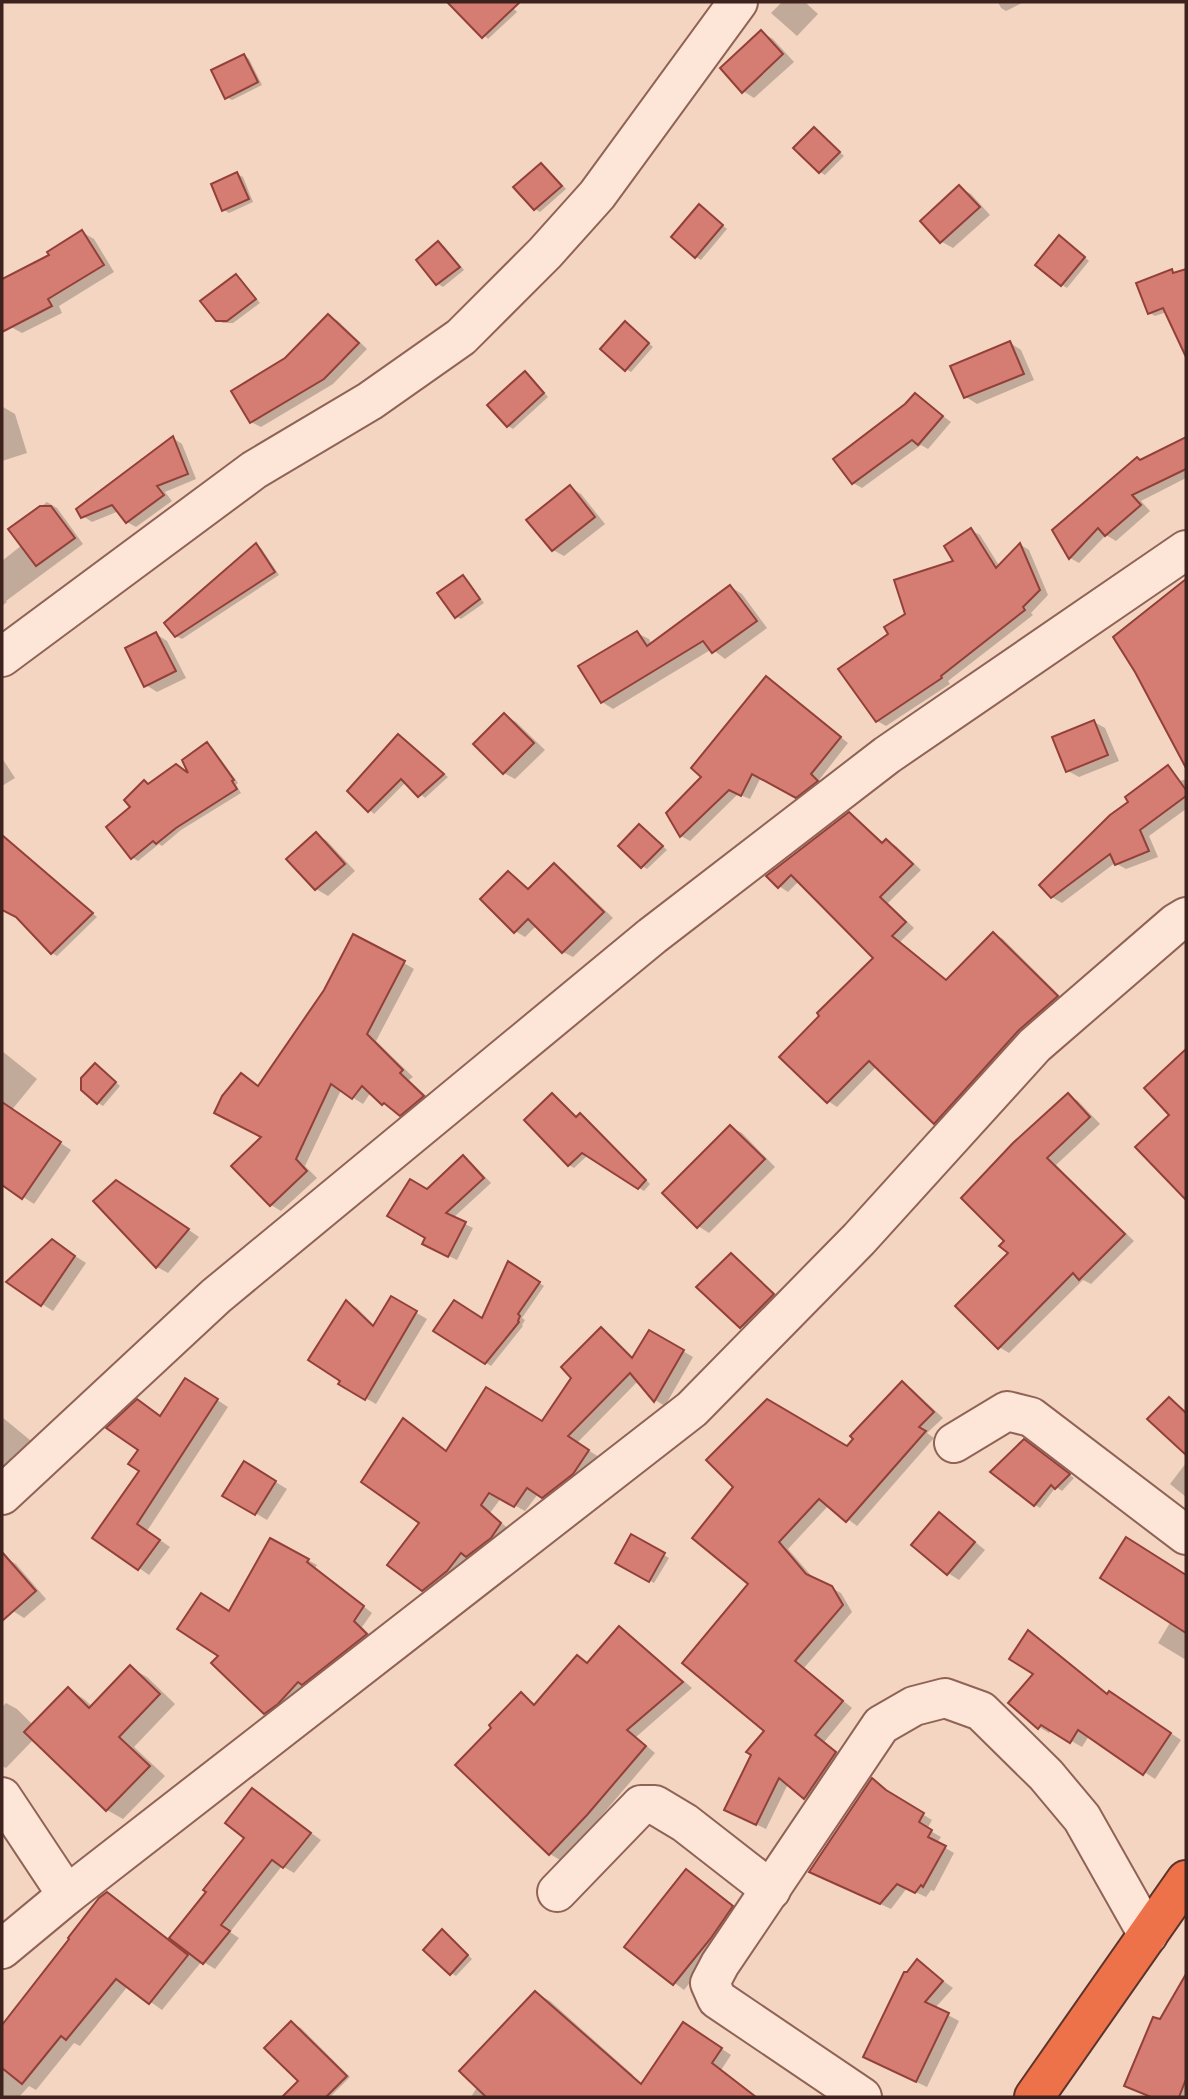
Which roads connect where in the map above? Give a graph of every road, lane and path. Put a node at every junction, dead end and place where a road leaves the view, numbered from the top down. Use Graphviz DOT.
graph roads {
  1 [pos="738,2"];
  2 [pos="1186,550"];
  3 [pos="2,657"];
  4 [pos="1186,917"];
  5 [pos="954,1443"];
  6 [pos="2,1494"];
  7 [pos="1186,1535"];
  8 [pos="2,1797"];
  9 [pos="1186,1880"];
  10 [pos="771,1890"];
  11 [pos="557,1892"];
  12 [pos="67,1895"];
  13 [pos="1148,1935"];
  14 [pos="2,1949"];
  15 [pos="862,2097"];
  16 [pos="1034,2097"];
  1 -- 3 [label="street"];
  2 -- 6 [label="street"];
  4 -- 12 [label="street"];
  5 -- 7 [label="street"];
  8 -- 12 [label="street"];
  9 -- 13 [label="highway"];
  10 -- 11 [label="street"];
  10 -- 13 [label="street"];
  10 -- 15 [label="street"];
  12 -- 14 [label="street"];
  13 -- 16 [label="highway"];
}
